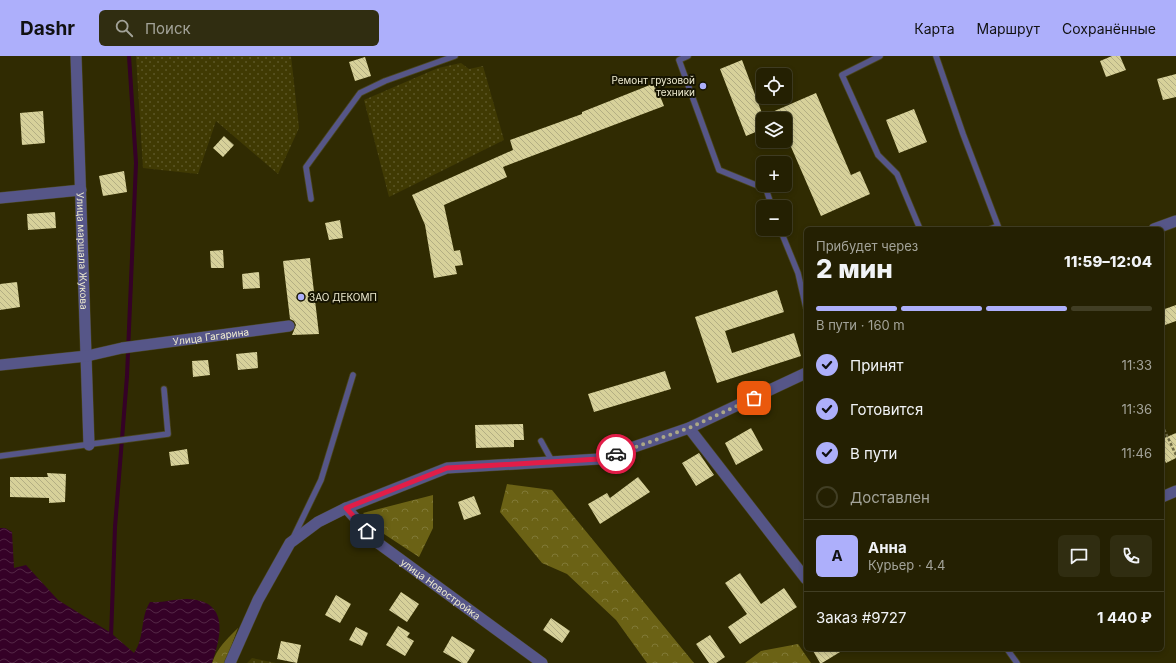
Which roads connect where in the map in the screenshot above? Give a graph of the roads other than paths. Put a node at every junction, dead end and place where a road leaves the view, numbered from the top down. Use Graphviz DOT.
graph roads {
  1 [pos="76,56"];
  2 [pos="455,56"];
  3 [pos="688,56"];
  4 [pos="880,56"];
  5 [pos="936,56"];
  6 [pos="81,190"];
  7 [pos="0,198"];
  8 [pos="312,199"];
  9 [pos="770,200"];
  10 [pos="1176,221"];
  11 [pos="919,227"];
  12 [pos="998,227"];
  13 [pos="1160,227"];
  14 [pos="783,236"];
  15 [pos="804,299"];
  16 [pos="289,326"];
  17 [pos="87,356"];
  18 [pos="0,365"];
  19 [pos="353,375"];
  20 [pos="804,375"];
  21 [pos="164,389"];
  22 [pos="689,428"];
  23 [pos="541,441"];
  24 [pos="89,445"];
  25 [pos="0,456"];
  26 [pos="554,463"];
  27 [pos="1176,491"];
  28 [pos="1164,496"];
  29 [pos="346,508"];
  30 [pos="290,543"];
  31 [pos="804,576"];
  32 [pos="1009,651"];
  33 [pos="230,663"];
  34 [pos="542,663"];
  35 [pos="1017,663"];
  1 -- 6 [label="street, Улица маршала Жукова"];
  2 -- 8 [label="lane"];
  3 -- 9 [label="lane"];
  4 -- 11 [label="lane"];
  5 -- 12 [label="lane"];
  6 -- 7 [label="street"];
  6 -- 17 [label="street, Улица маршала Жукова"];
  10 -- 13 [label="street"];
  14 -- 15 [label="lane"];
  16 -- 17 [label="street, Улица Гагарина"];
  17 -- 18 [label="street, Улица Гагарина"];
  17 -- 24 [label="street, Улица маршала Жукова"];
  19 -- 30 [label="lane"];
  20 -- 22 [label="street"];
  21 -- 24 [label="lane"];
  22 -- 26 [label="street"];
  22 -- 31 [label="street"];
  23 -- 26 [label="lane"];
  24 -- 25 [label="lane"];
  26 -- 29 [label="street"];
  27 -- 28 [label="street"];
  29 -- 30 [label="street"];
  29 -- 34 [label="street, улица Новостройка"];
  30 -- 33 [label="street"];
  32 -- 35 [label="lane"];
}
